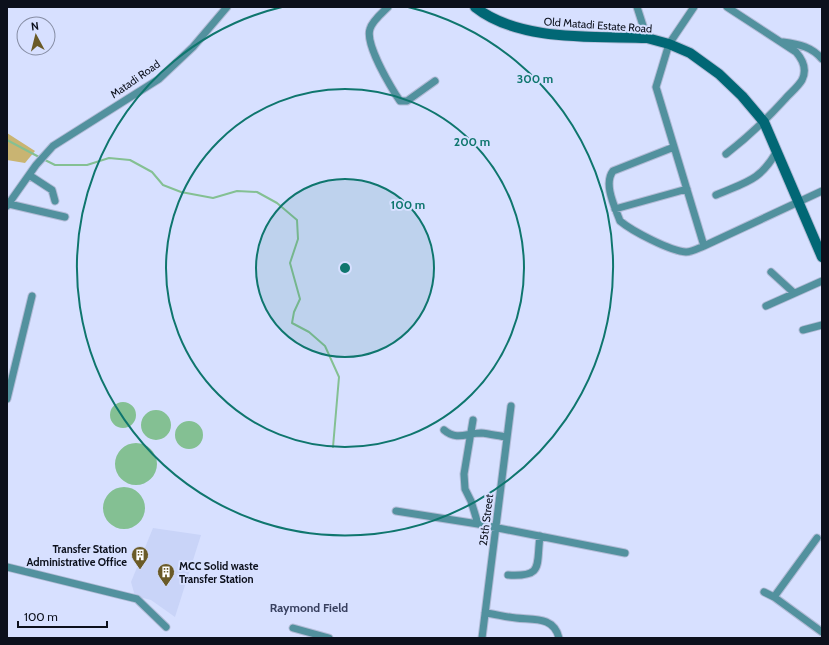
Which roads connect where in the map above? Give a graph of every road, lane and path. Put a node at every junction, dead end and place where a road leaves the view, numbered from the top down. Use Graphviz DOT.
graph roads {
  1 [pos="227,7"];
  2 [pos="388,7"];
  3 [pos="475,7"];
  4 [pos="637,7"];
  5 [pos="694,7"];
  6 [pos="727,7"];
  7 [pos="647,38"];
  8 [pos="782,42"];
  9 [pos="669,44"];
  10 [pos="822,59"];
  11 [pos="435,81"];
  12 [pos="764,122"];
  13 [pos="674,147"];
  14 [pos="777,151"];
  15 [pos="726,154"];
  16 [pos="29,174"];
  17 [pos="687,189"];
  18 [pos="822,191"];
  19 [pos="716,195"];
  20 [pos="55,201"];
  21 [pos="799,201"];
  22 [pos="8,205"];
  23 [pos="615,209"];
  24 [pos="65,217"];
  25 [pos="704,246"];
  26 [pos="822,257"];
  27 [pos="771,272"];
  28 [pos="822,281"];
  29 [pos="794,293"];
  30 [pos="32,296"];
  31 [pos="766,306"];
  32 [pos="822,324"];
  33 [pos="803,330"];
  34 [pos="7,399"];
  35 [pos="511,406"];
  36 [pos="473,420"];
  37 [pos="444,430"];
  38 [pos="470,435"];
  39 [pos="507,437"];
  40 [pos="396,510"];
  41 [pos="478,524"];
  42 [pos="497,528"];
  43 [pos="540,536"];
  44 [pos="817,538"];
  45 [pos="625,553"];
  46 [pos="7,567"];
  47 [pos="508,575"];
  48 [pos="764,592"];
  49 [pos="774,597"];
  50 [pos="485,613"];
  51 [pos="166,627"];
  52 [pos="293,628"];
  53 [pos="822,632"];
  54 [pos="328,638"];
  55 [pos="482,638"];
  56 [pos="559,638"];
  1 -- 16 [label="street, Matadi Road"];
  2 -- 11 [label="street"];
  3 -- 7 [label="street, Old Matadi Estate Road"];
  4 -- 7 [label="street"];
  5 -- 9 [label="street"];
  6 -- 8 [label="street"];
  7 -- 9 [label="street, Old Matadi Estate Road"];
  8 -- 10 [label="street"];
  8 -- 12 [label="street"];
  9 -- 12 [label="street, Old Matadi Estate Road"];
  9 -- 13 [label="street"];
  12 -- 14 [label="street, Old Matadi Estate Road"];
  12 -- 15 [label="street"];
  13 -- 17 [label="street"];
  13 -- 23 [label="street"];
  14 -- 19 [label="street"];
  14 -- 21 [label="street, Old Matadi Estate Road"];
  16 -- 20 [label="street"];
  16 -- 22 [label="street"];
  17 -- 23 [label="street"];
  17 -- 25 [label="street"];
  18 -- 21 [label="street"];
  21 -- 25 [label="street"];
  21 -- 26 [label="street, Old Matadi Estate Road"];
  22 -- 24 [label="street"];
  23 -- 25 [label="street"];
  27 -- 29 [label="street"];
  28 -- 29 [label="street"];
  29 -- 31 [label="street"];
  30 -- 34 [label="street"];
  32 -- 33 [label="street"];
  35 -- 39 [label="street, 25th Street"];
  36 -- 38 [label="street"];
  37 -- 38 [label="street"];
  38 -- 39 [label="street"];
  38 -- 41 [label="street"];
  39 -- 42 [label="street, 25th Street"];
  40 -- 41 [label="street"];
  41 -- 42 [label="street"];
  42 -- 43 [label="street"];
  42 -- 50 [label="street, 25th Street"];
  43 -- 45 [label="street"];
  43 -- 47 [label="street"];
  44 -- 49 [label="street"];
  46 -- 51 [label="street"];
  48 -- 49 [label="street"];
  49 -- 53 [label="street"];
  50 -- 55 [label="street, 25th Street"];
  50 -- 56 [label="street"];
  52 -- 54 [label="street"];
}
